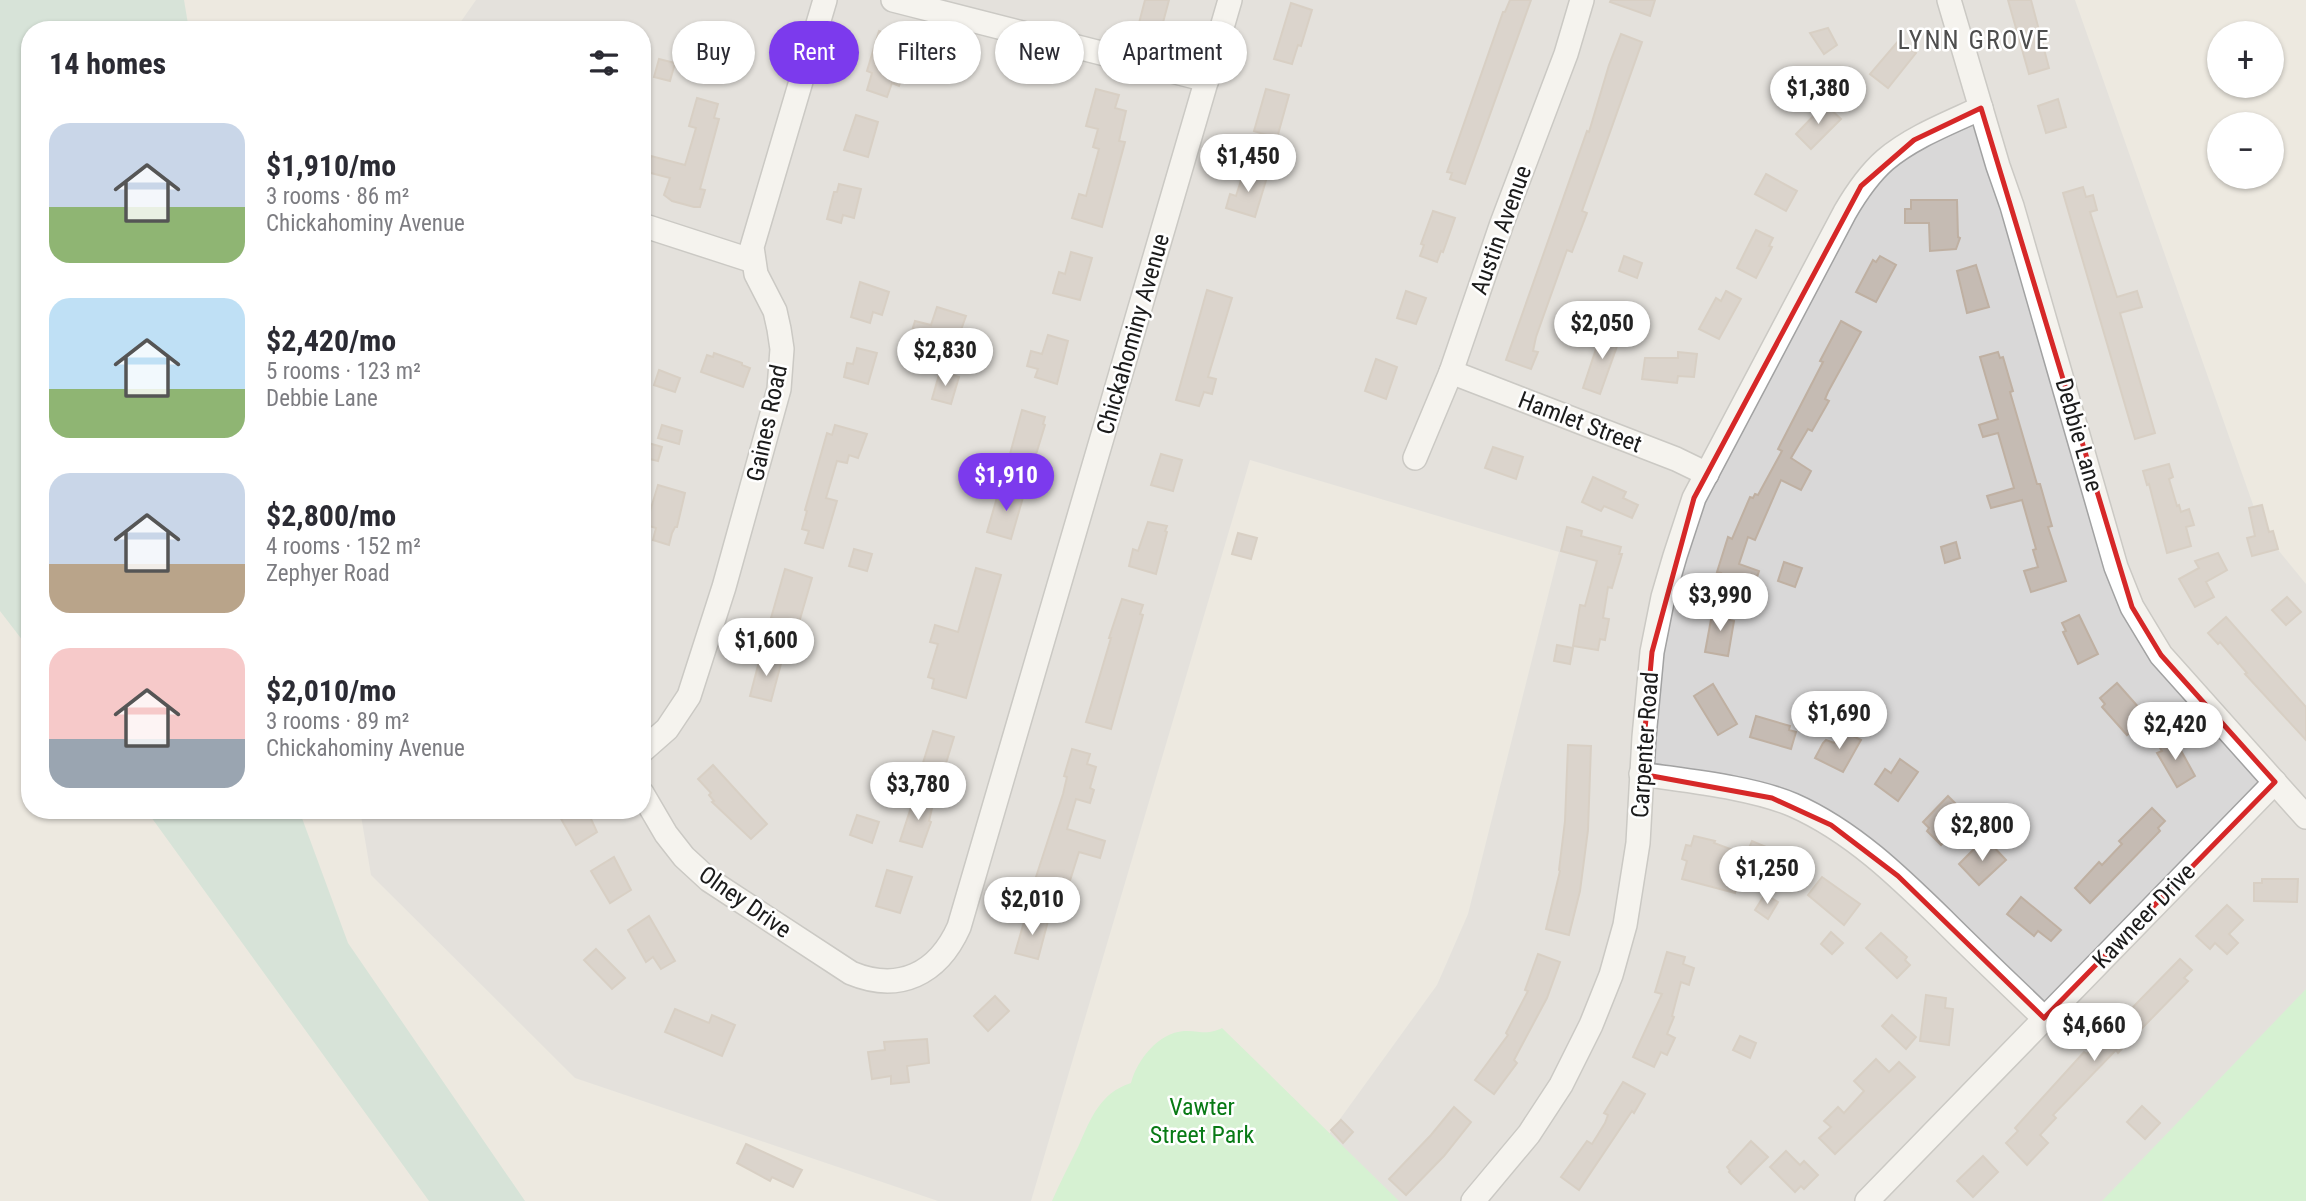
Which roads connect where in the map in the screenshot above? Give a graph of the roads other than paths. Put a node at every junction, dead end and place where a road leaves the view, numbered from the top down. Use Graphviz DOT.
graph roads {
  1 [pos="825,0"];
  2 [pos="893,0"];
  3 [pos="1230,0"];
  4 [pos="1582,0"];
  5 [pos="1950,0"];
  6 [pos="1224,21"];
  7 [pos="1098,52"];
  8 [pos="1206,84"];
  9 [pos="1981,108"];
  10 [pos="651,228"];
  11 [pos="753,261"];
  12 [pos="1451,372"];
  13 [pos="1415,458"];
  14 [pos="1707,474"];
  15 [pos="651,743"];
  16 [pos="1641,774"];
  17 [pos="2275,782"];
  18 [pos="651,808"];
  19 [pos="2306,817"];
  20 [pos="876,980"];
  21 [pos="2044,1018"];
  22 [pos="1473,1201"];
  23 [pos="1867,1201"];
  1 -- 11 [label="street"];
  2 -- 7 [label="street"];
  3 -- 6 [label="street, Chickahominy Avenue"];
  4 -- 12 [label="street, Austin Avenue"];
  5 -- 9 [label="street, Debbie Lane"];
  8 -- 20 [label="street, Chickahominy Avenue"];
  9 -- 14 [label="street, Carpenter Road"];
  9 -- 17 [label="street, Debbie Lane"];
  10 -- 11 [label="street"];
  11 -- 15 [label="street, Gaines Road"];
  12 -- 13 [label="street, Austin Avenue"];
  12 -- 14 [label="street, Hamlet Street"];
  14 -- 16 [label="street, Carpenter Road"];
  16 -- 21 [label="street"];
  16 -- 22 [label="street, Carpenter Road"];
  17 -- 19 [label="street, Debbie Lane"];
  17 -- 21 [label="street, Kawneer Drive"];
  18 -- 20 [label="street, Olney Drive"];
  21 -- 23 [label="street, Kawneer Drive"];
}
